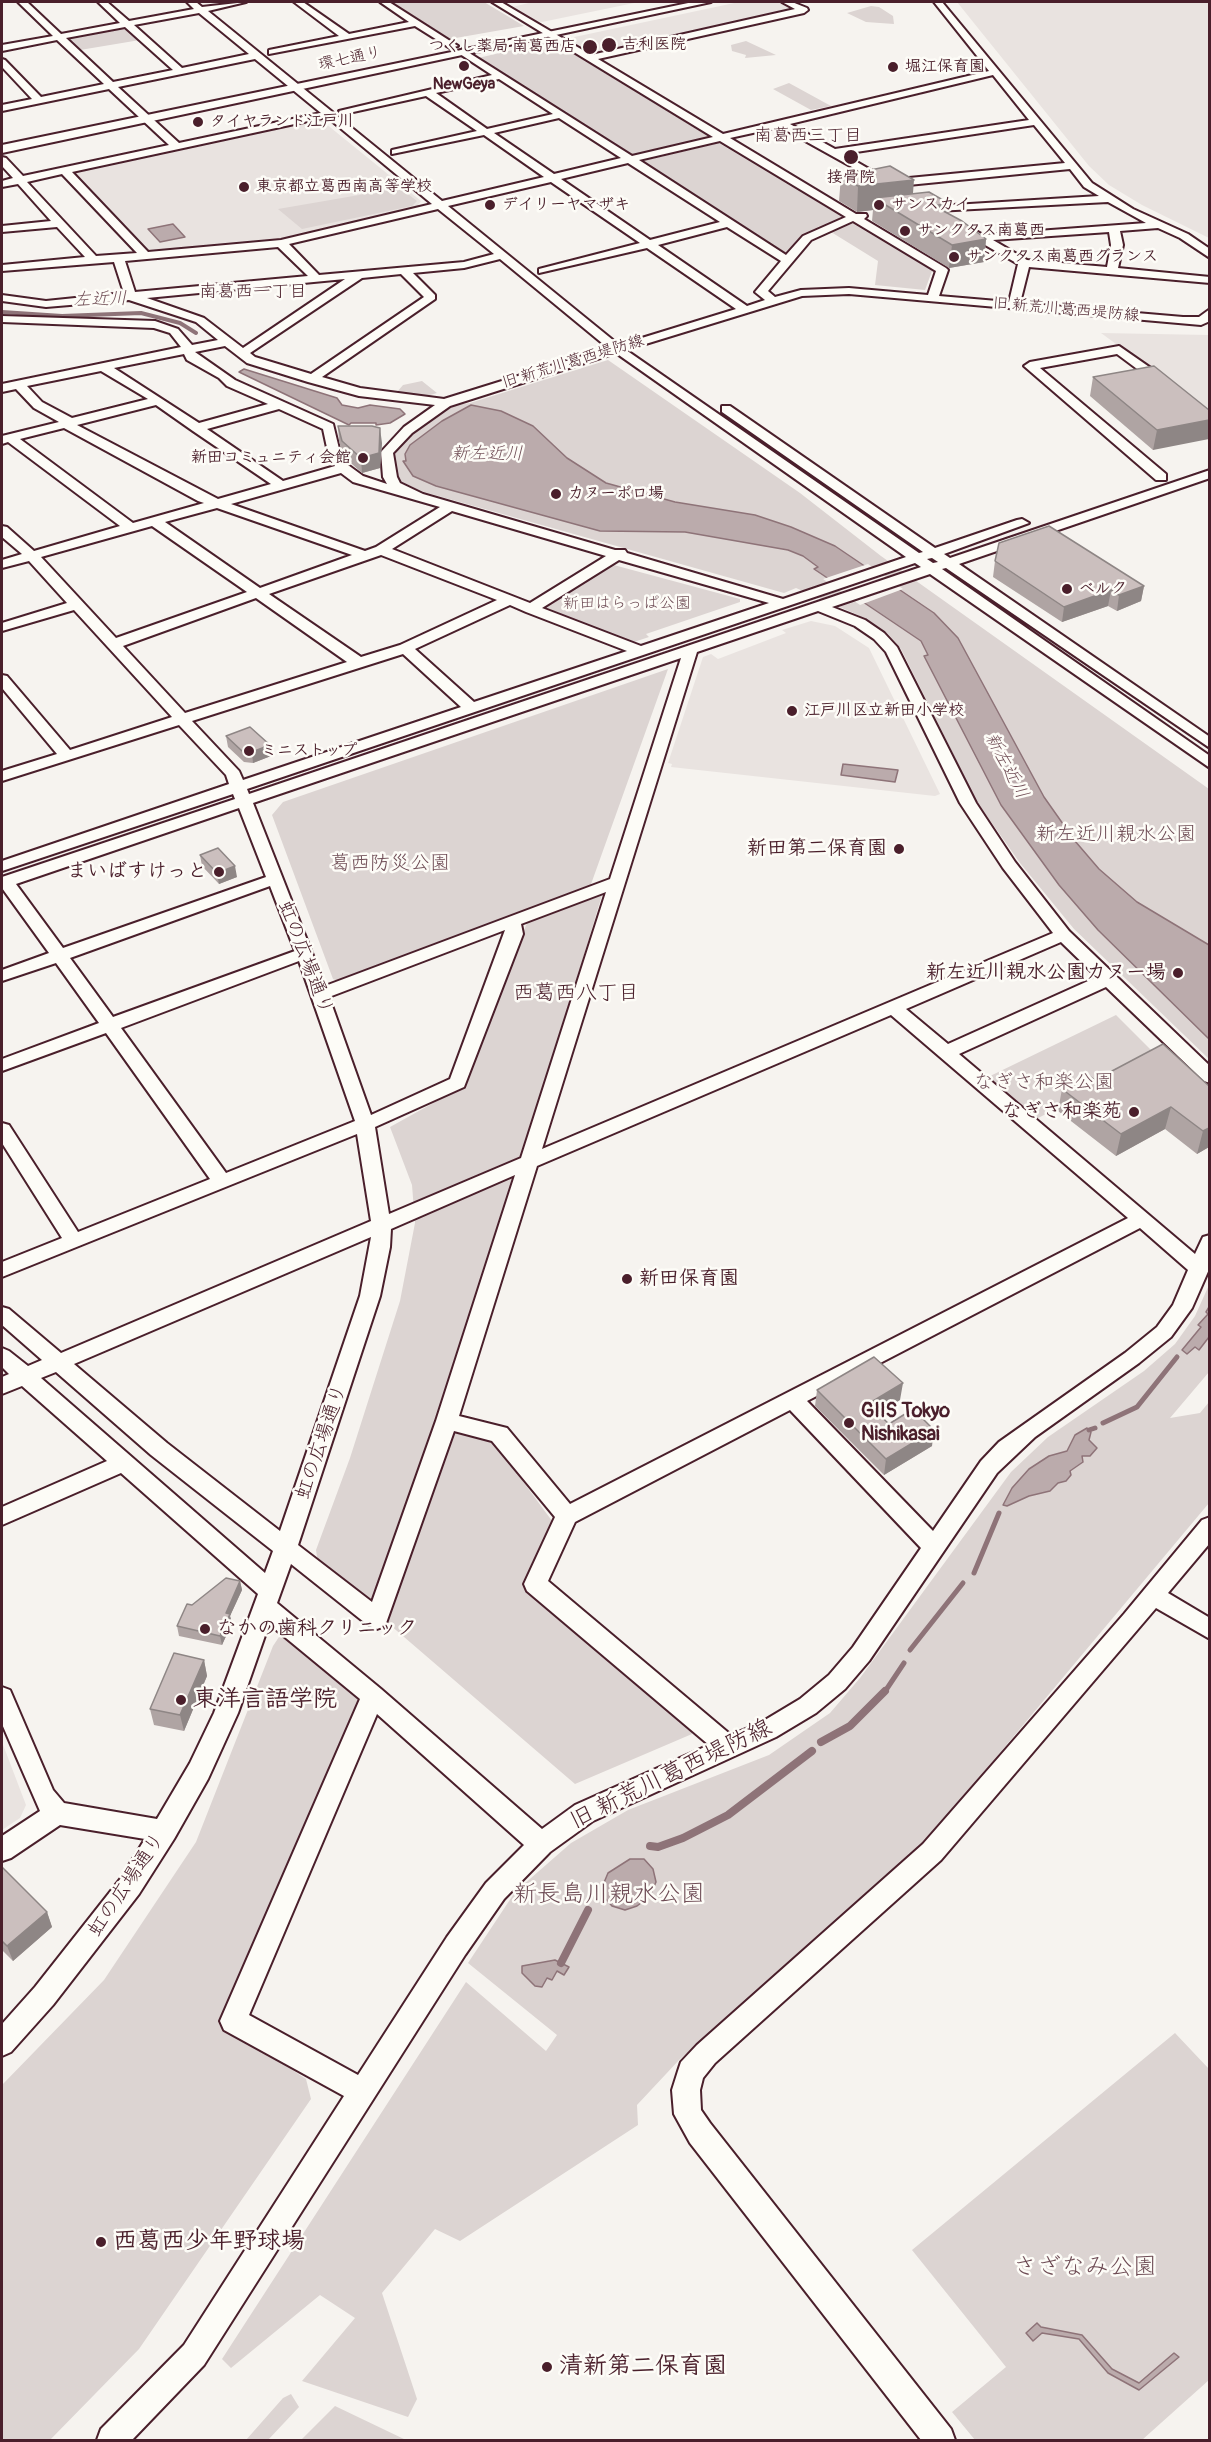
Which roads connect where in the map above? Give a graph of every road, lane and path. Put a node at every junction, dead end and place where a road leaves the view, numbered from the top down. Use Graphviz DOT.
graph roads {
  1 [pos="22,2"];
  2 [pos="102,2"];
  3 [pos="191,2"];
  4 [pos="242,2"];
  5 [pos="298,2"];
  6 [pos="384,2"];
  7 [pos="667,2"];
  8 [pos="706,2"];
  9 [pos="786,2"];
  10 [pos="938,2"];
  11 [pos="211,4"];
  12 [pos="504,4"];
  13 [pos="201,9"];
  14 [pos="223,13"];
  15 [pos="417,23"];
  16 [pos="127,24"];
  17 [pos="544,31"];
  18 [pos="60,37"];
  19 [pos="347,37"];
  20 [pos="2,48"];
  21 [pos="458,49"];
  22 [pos="272,52"];
  23 [pos="258,56"];
  24 [pos="590,58"];
  25 [pos="2,62"];
  26 [pos="180,71"];
  27 [pos="995,72"];
  28 [pos="501,76"];
  29 [pos="299,82"];
  30 [pos="111,86"];
  31 [pos="427,92"];
  32 [pos="39,100"];
  33 [pos="2,108"];
  34 [pos="329,114"];
  35 [pos="143,115"];
  36 [pos="561,115"];
  37 [pos="1035,122"];
  38 [pos="781,123"];
  39 [pos="486,132"];
  40 [pos="722,137"];
  41 [pos="2,141"];
  42 [pos="177,147"];
  43 [pos="2,149"];
  44 [pos="396,152"];
  45 [pos="832,153"];
  46 [pos="631,159"];
  47 [pos="2,160"];
  48 [pos="1071,166"];
  49 [pos="65,171"];
  50 [pos="553,178"];
  51 [pos="20,180"];
  52 [pos="887,183"];
  53 [pos="2,184"];
  54 [pos="1108,199"];
  55 [pos="449,200"];
  56 [pos="931,209"];
  57 [pos="909,212"];
  58 [pos="474,215"];
  59 [pos="876,215"];
  60 [pos="854,217"];
  61 [pos="59,223"];
  62 [pos="729,223"];
  63 [pos="1160,225"];
  64 [pos="1114,228"];
  65 [pos="2,230"];
  66 [pos="981,238"];
  67 [pos="281,243"];
  68 [pos="650,243"];
  69 [pos="145,255"];
  70 [pos="503,255"];
  71 [pos="1209,255"];
  72 [pos="119,258"];
  73 [pos="93,260"];
  74 [pos="788,261"];
  75 [pos="1024,263"];
  76 [pos="2,268"];
  77 [pos="403,270"];
  78 [pos="1112,271"];
  79 [pos="360,274"];
  80 [pos="316,278"];
  81 [pos="1209,280"];
  82 [pos="560,285"];
  83 [pos="130,296"];
  84 [pos="2,298"];
  85 [pos="933,298"];
  86 [pos="772,300"];
  87 [pos="1014,305"];
  88 [pos="744,309"];
  89 [pos="1209,312"];
  90 [pos="2,319"];
  91 [pos="620,333"];
  92 [pos="225,342"];
  93 [pos="632,344"];
  94 [pos="617,349"];
  95 [pos="188,351"];
  96 [pos="240,354"];
  97 [pos="103,367"];
  98 [pos="312,379"];
  99 [pos="18,384"];
  100 [pos="2,388"];
  101 [pos="1173,390"];
  102 [pos="156,401"];
  103 [pos="446,403"];
  104 [pos="280,405"];
  105 [pos="69,424"];
  106 [pos="197,429"];
  107 [pos="6,439"];
  108 [pos="1209,460"];
  109 [pos="343,468"];
  110 [pos="1209,474"];
  111 [pos="1161,477"];
  112 [pos="282,485"];
  113 [pos="418,497"];
  114 [pos="219,503"];
  115 [pos="451,506"];
  116 [pos="154,521"];
  117 [pos="131,528"];
  118 [pos="2,530"];
  119 [pos="381,550"];
  120 [pos="620,553"];
  121 [pos="933,553"];
  122 [pos="364,555"];
  123 [pos="32,556"];
  124 [pos="917,558"];
  125 [pos="948,563"];
  126 [pos="2,564"];
  127 [pos="932,569"];
  128 [pos="258,593"];
  129 [pos="818,598"];
  130 [pos="509,600"];
  131 [pos="783,603"];
  132 [pos="78,604"];
  133 [pos="531,609"];
  134 [pos="2,627"];
  135 [pos="113,644"];
  136 [pos="405,648"];
  137 [pos="691,649"];
  138 [pos="640,651"];
  139 [pos="358,663"];
  140 [pos="2,679"];
  141 [pos="470,707"];
  142 [pos="182,718"];
  143 [pos="1209,744"];
  144 [pos="66,755"];
  145 [pos="1209,763"];
  146 [pos="2,776"];
  147 [pos="240,794"];
  148 [pos="3,877"];
  149 [pos="275,879"];
  150 [pos="617,882"];
  151 [pos="512,921"];
  152 [pos="1063,935"];
  153 [pos="305,953"];
  154 [pos="59,956"];
  155 [pos="2,976"];
  156 [pos="1108,980"];
  157 [pos="320,994"];
  158 [pos="892,1007"];
  159 [pos="109,1025"];
  160 [pos="948,1052"];
  161 [pos="2,1065"];
  162 [pos="1209,1077"];
  163 [pos="364,1124"];
  164 [pos="2,1129"];
  165 [pos="527,1162"];
  166 [pos="221,1180"];
  167 [pos="1142,1219"];
  168 [pos="381,1223"];
  169 [pos="73,1240"];
  170 [pos="1209,1242"];
  171 [pos="1198,1267"];
  172 [pos="2,1270"];
  173 [pos="2,1314"];
  174 [pos="2,1356"];
  175 [pos="57,1362"];
  176 [pos="25,1376"];
  177 [pos="2,1386"];
  178 [pos="791,1398"];
  179 [pos="447,1421"];
  180 [pos="125,1462"];
  181 [pos="2,1516"];
  182 [pos="567,1516"];
  183 [pos="1209,1526"];
  184 [pos="933,1546"];
  185 [pos="283,1548"];
  186 [pos="1153,1596"];
  187 [pos="267,1599"];
  188 [pos="1209,1630"];
  189 [pos="373,1696"];
  190 [pos="2,1697"];
  191 [pos="730,1749"];
  192 [pos="57,1813"];
  193 [pos="165,1831"];
  194 [pos="541,1844"];
  195 [pos="2,1850"];
  196 [pos="2,2043"];
  197 [pos="363,2092"];
  198 [pos="112,2440"];
  199 [pos="940,2440"];
  1 -- 18 [label="street"];
  2 -- 16 [label="street"];
  3 -- 13 [label="street"];
  4 -- 11 [label="street"];
  5 -- 19 [label="street"];
  6 -- 15 [label="street"];
  7 -- 17 [label="main road, 環七通り"];
  8 -- 17 [label="main road, 環七通り"];
  9 -- 24 [label="street"];
  10 -- 27 [label="street"];
  11 -- 13 [label="street"];
  11 -- 14 [label="street"];
  12 -- 17 [label="street"];
  13 -- 16 [label="street"];
  13 -- 23 [label="street"];
  15 -- 19 [label="street"];
  15 -- 21 [label="street"];
  16 -- 18 [label="street"];
  16 -- 26 [label="street"];
  17 -- 21 [label="main road, 環七通り"];
  17 -- 24 [label="street"];
  18 -- 20 [label="street"];
  18 -- 30 [label="street"];
  19 -- 22 [label="street"];
  21 -- 28 [label="street"];
  21 -- 29 [label="main road, 環七通り"];
  23 -- 26 [label="street"];
  23 -- 29 [label="street"];
  24 -- 40 [label="street"];
  25 -- 32 [label="street"];
  26 -- 30 [label="street"];
  27 -- 37 [label="street"];
  27 -- 38 [label="street"];
  28 -- 31 [label="street"];
  28 -- 36 [label="street"];
  29 -- 31 [label="street"];
  29 -- 34 [label="street"];
  29 -- 35 [label="main road, 環七通り"];
  30 -- 32 [label="street"];
  30 -- 35 [label="street"];
  31 -- 39 [label="street"];
  32 -- 33 [label="street"];
  34 -- 42 [label="street"];
  34 -- 55 [label="street"];
  35 -- 41 [label="main road, 環七通り"];
  35 -- 42 [label="street"];
  35 -- 43 [label="main road, 環七通り"];
  36 -- 39 [label="street"];
  36 -- 46 [label="street"];
  37 -- 45 [label="street"];
  37 -- 48 [label="street"];
  38 -- 40 [label="street"];
  38 -- 45 [label="street"];
  39 -- 44 [label="street"];
  39 -- 50 [label="street"];
  40 -- 46 [label="street"];
  40 -- 60 [label="street"];
  42 -- 49 [label="street"];
  45 -- 52 [label="street"];
  46 -- 50 [label="street"];
  46 -- 62 [label="street"];
  47 -- 51 [label="street"];
  48 -- 52 [label="street"];
  48 -- 54 [label="street"];
  49 -- 51 [label="street"];
  49 -- 69 [label="street"];
  50 -- 55 [label="street"];
  50 -- 68 [label="street"];
  51 -- 53 [label="street"];
  51 -- 61 [label="street"];
  52 -- 56 [label="street"];
  54 -- 56 [label="street"];
  54 -- 63 [label="street"];
  55 -- 58 [label="street"];
  55 -- 67 [label="street"];
  55 -- 70 [label="street"];
  56 -- 57 [label="street"];
  56 -- 66 [label="street"];
  59 -- 60 [label="street"];
  60 -- 74 [label="street"];
  60 -- 85 [label="street"];
  61 -- 65 [label="street"];
  61 -- 73 [label="street"];
  62 -- 68 [label="street"];
  62 -- 74 [label="street"];
  63 -- 64 [label="street"];
  63 -- 71 [label="street"];
  64 -- 66 [label="street"];
  64 -- 78 [label="street"];
  66 -- 75 [label="street"];
  67 -- 69 [label="street"];
  67 -- 80 [label="street"];
  68 -- 82 [label="street"];
  68 -- 88 [label="street"];
  69 -- 72 [label="street"];
  70 -- 77 [label="street"];
  70 -- 94 [label="street"];
  72 -- 73 [label="street"];
  72 -- 83 [label="street"];
  73 -- 76 [label="street"];
  74 -- 86 [label="street"];
  75 -- 78 [label="street"];
  75 -- 87 [label="street"];
  77 -- 79 [label="street"];
  77 -- 98 [label="street"];
  78 -- 81 [label="street"];
  79 -- 80 [label="street"];
  79 -- 96 [label="street"];
  80 -- 83 [label="street"];
  83 -- 84 [label="street"];
  83 -- 92 [label="street"];
  85 -- 86 [label="street, 旧 新荒川葛西堤防線"];
  85 -- 87 [label="street, 旧 新荒川葛西堤防線"];
  86 -- 88 [label="street, 旧 新荒川葛西堤防線"];
  87 -- 89 [label="street, 旧 新荒川葛西堤防線"];
  88 -- 93 [label="street, 旧 新荒川葛西堤防線"];
  90 -- 95 [label="street"];
  91 -- 93 [label="street"];
  92 -- 95 [label="street"];
  92 -- 96 [label="street"];
  93 -- 94 [label="street, 旧 新荒川葛西堤防線"];
  93 -- 121 [label="street"];
  94 -- 103 [label="street, 旧 新荒川葛西堤防線"];
  94 -- 124 [label="street"];
  95 -- 97 [label="street"];
  95 -- 104 [label="street"];
  96 -- 98 [label="street"];
  97 -- 99 [label="street"];
  97 -- 102 [label="street"];
  98 -- 103 [label="street"];
  99 -- 100 [label="street"];
  99 -- 105 [label="street"];
  101 -- 111 [label="street"];
  102 -- 105 [label="street"];
  102 -- 106 [label="street"];
  103 -- 113 [label="street, 旧 新荒川葛西堤防線"];
  104 -- 106 [label="street"];
  104 -- 109 [label="street"];
  105 -- 107 [label="street"];
  105 -- 114 [label="street"];
  106 -- 112 [label="street"];
  107 -- 117 [label="street"];
  108 -- 111 [label="street"];
  109 -- 112 [label="street"];
  109 -- 113 [label="street"];
  110 -- 125 [label="street"];
  111 -- 121 [label="street"];
  112 -- 114 [label="street"];
  113 -- 115 [label="street, 旧 新荒川葛西堤防線"];
  114 -- 116 [label="street"];
  114 -- 122 [label="street"];
  115 -- 119 [label="street"];
  115 -- 120 [label="street, 旧 新荒川葛西堤防線"];
  116 -- 117 [label="street"];
  116 -- 128 [label="street"];
  117 -- 123 [label="street"];
  118 -- 123 [label="street, 虹の広場通り"];
  119 -- 122 [label="street"];
  119 -- 130 [label="street"];
  120 -- 131 [label="street, 旧 新荒川葛西堤防線"];
  120 -- 133 [label="street"];
  121 -- 124 [label="street"];
  121 -- 125 [label="street"];
  122 -- 128 [label="street"];
  123 -- 126 [label="street"];
  123 -- 132 [label="street, 虹の広場通り"];
  124 -- 127 [label="street"];
  124 -- 129 [label="street"];
  125 -- 127 [label="street"];
  125 -- 143 [label="street"];
  127 -- 129 [label="street"];
  127 -- 145 [label="street"];
  128 -- 135 [label="street"];
  128 -- 139 [label="street"];
  129 -- 131 [label="street"];
  129 -- 137 [label="street"];
  129 -- 152 [label="street"];
  130 -- 133 [label="street"];
  130 -- 136 [label="street"];
  131 -- 138 [label="street"];
  132 -- 134 [label="street"];
  132 -- 135 [label="street, 虹の広場通り"];
  133 -- 138 [label="street"];
  135 -- 142 [label="street, 虹の広場通り"];
  136 -- 139 [label="street"];
  136 -- 141 [label="street"];
  137 -- 147 [label="street"];
  137 -- 150 [label="street"];
  138 -- 141 [label="street"];
  139 -- 142 [label="street"];
  140 -- 144 [label="street"];
  141 -- 147 [label="street"];
  142 -- 144 [label="street"];
  142 -- 147 [label="street, 虹の広場通り"];
  144 -- 146 [label="street"];
  147 -- 148 [label="street"];
  147 -- 149 [label="street, 虹の広場通り"];
  148 -- 154 [label="street"];
  149 -- 153 [label="street, 虹の広場通り"];
  149 -- 154 [label="street"];
  150 -- 151 [label="street"];
  150 -- 165 [label="street"];
  151 -- 157 [label="street"];
  151 -- 163 [label="street"];
  152 -- 156 [label="street"];
  152 -- 158 [label="street"];
  153 -- 157 [label="street, 虹の広場通り"];
  153 -- 159 [label="street"];
  154 -- 155 [label="street"];
  154 -- 159 [label="street"];
  156 -- 160 [label="street"];
  156 -- 162 [label="street"];
  157 -- 163 [label="street, 虹の広場通り"];
  158 -- 160 [label="street"];
  158 -- 165 [label="street"];
  159 -- 161 [label="street"];
  159 -- 166 [label="street"];
  160 -- 167 [label="street"];
  163 -- 166 [label="street"];
  163 -- 168 [label="street, 虹の広場通り"];
  164 -- 169 [label="street"];
  165 -- 168 [label="street"];
  165 -- 179 [label="street"];
  166 -- 169 [label="street"];
  167 -- 171 [label="street"];
  167 -- 178 [label="street"];
  168 -- 175 [label="street"];
  168 -- 185 [label="street, 虹の広場通り"];
  169 -- 172 [label="street"];
  170 -- 171 [label="street, 旧 新荒川葛西堤防線"];
  171 -- 184 [label="street, 旧 新荒川葛西堤防線"];
  173 -- 175 [label="street"];
  174 -- 176 [label="street"];
  175 -- 176 [label="street"];
  175 -- 185 [label="street"];
  176 -- 177 [label="street"];
  176 -- 180 [label="street"];
  178 -- 182 [label="street"];
  178 -- 184 [label="street"];
  179 -- 182 [label="street"];
  179 -- 185 [label="street"];
  180 -- 181 [label="street"];
  180 -- 187 [label="street"];
  182 -- 191 [label="street"];
  183 -- 186 [label="street"];
  184 -- 191 [label="street, 旧 新荒川葛西堤防線"];
  185 -- 187 [label="street, 虹の広場通り"];
  186 -- 188 [label="street"];
  186 -- 199 [label="street"];
  187 -- 189 [label="street"];
  187 -- 193 [label="street, 虹の広場通り"];
  189 -- 194 [label="street"];
  189 -- 197 [label="street"];
  190 -- 192 [label="street"];
  191 -- 194 [label="street, 旧 新荒川葛西堤防線"];
  192 -- 193 [label="street"];
  192 -- 195 [label="street"];
  193 -- 196 [label="street, 虹の広場通り"];
  194 -- 197 [label="street, 旧 新荒川葛西堤防線"];
  197 -- 198 [label="street, 旧 新荒川葛西堤防線"];
}
